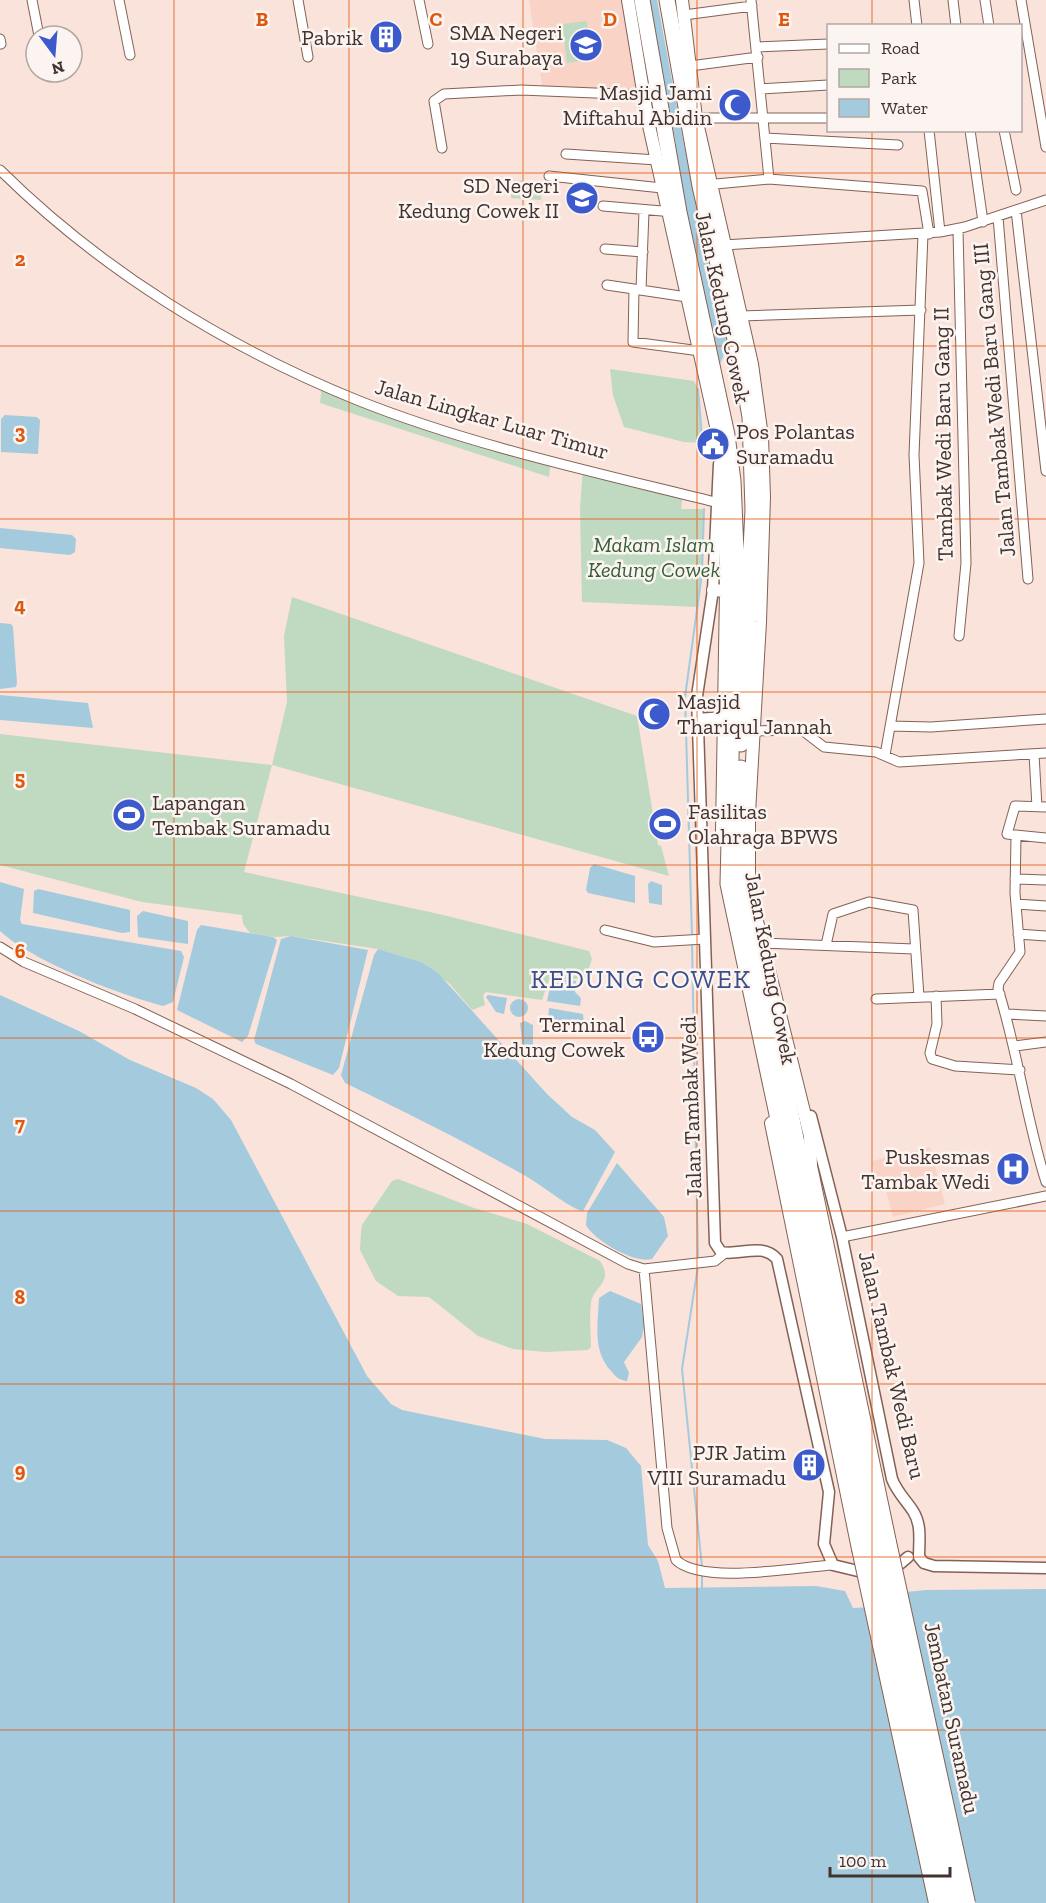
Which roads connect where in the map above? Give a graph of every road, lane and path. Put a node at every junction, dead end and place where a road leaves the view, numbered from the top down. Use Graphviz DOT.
graph roads {
  1 [pos="32,0"];
  2 [pos="118,0"];
  3 [pos="298,0"];
  4 [pos="419,0"];
  5 [pos="628,0"];
  6 [pos="642,0"];
  7 [pos="667,0"];
  8 [pos="682,0"];
  9 [pos="914,0"];
  10 [pos="953,0"];
  11 [pos="985,0"];
  12 [pos="1021,0"];
  13 [pos="752,3"];
  14 [pos="662,22"];
  15 [pos="37,24"];
  16 [pos="917,24"];
  17 [pos="956,24"];
  18 [pos="989,24"];
  19 [pos="428,44"];
  20 [pos="827,44"];
  21 [pos="757,47"];
  22 [pos="130,55"];
  23 [pos="663,55"];
  24 [pos="308,57"];
  25 [pos="758,57"];
  26 [pos="690,66"];
  27 [pos="827,85"];
  28 [pos="760,89"];
  29 [pos="644,95"];
  30 [pos="763,117"];
  31 [pos="696,118"];
  32 [pos="827,118"];
  33 [pos="929,132"];
  34 [pos="970,132"];
  35 [pos="1004,132"];
  36 [pos="765,138"];
  37 [pos="898,145"];
  38 [pos="1046,147"];
  39 [pos="442,148"];
  40 [pos="566,154"];
  41 [pos="657,160"];
  42 [pos="0,170"];
  43 [pos="549,176"];
  44 [pos="769,179"];
  45 [pos="706,185"];
  46 [pos="662,188"];
  47 [pos="1016,189"];
  48 [pos="1046,200"];
  49 [pos="603,206"];
  50 [pos="1016,210"];
  51 [pos="644,211"];
  52 [pos="674,213"];
  53 [pos="998,217"];
  54 [pos="982,222"];
  55 [pos="940,230"];
  56 [pos="958,230"];
  57 [pos="926,234"];
  58 [pos="724,245"];
  59 [pos="605,249"];
  60 [pos="643,252"];
  61 [pos="607,285"];
  62 [pos="637,289"];
  63 [pos="687,297"];
  64 [pos="921,310"];
  65 [pos="740,316"];
  66 [pos="705,354"];
  67 [pos="708,375"];
  68 [pos="720,452"];
  69 [pos="1046,471"];
  70 [pos="715,502"];
  71 [pos="750,554"];
  72 [pos="762,568"];
  73 [pos="1028,579"];
  74 [pos="719,591"];
  75 [pos="959,636"];
  76 [pos="724,717"];
  77 [pos="697,719"];
  78 [pos="1046,719"];
  79 [pos="890,726"];
  80 [pos="753,730"];
  81 [pos="1046,753"];
  82 [pos="1034,754"];
  83 [pos="885,755"];
  84 [pos="1035,782"];
  85 [pos="1046,782"];
  86 [pos="1041,807"];
  87 [pos="1016,837"];
  88 [pos="1046,838"];
  89 [pos="1015,879"];
  90 [pos="1046,880"];
  91 [pos="1016,904"];
  92 [pos="1046,906"];
  93 [pos="605,930"];
  94 [pos="1018,934"];
  95 [pos="1046,936"];
  96 [pos="701,939"];
  97 [pos="760,943"];
  98 [pos="826,945"];
  99 [pos="0,947"];
  100 [pos="914,949"];
  101 [pos="1000,994"];
  102 [pos="936,996"];
  103 [pos="919,997"];
  104 [pos="876,999"];
  105 [pos="1006,1014"];
  106 [pos="1046,1016"];
  107 [pos="1046,1042"];
  108 [pos="1015,1046"];
  109 [pos="1020,1070"];
  110 [pos="797,1077"];
  111 [pos="1043,1164"];
  112 [pos="1046,1182"];
  113 [pos="1046,1196"];
  114 [pos="842,1237"];
  115 [pos="725,1253"];
  116 [pos="644,1269"];
  117 [pos="874,1546"];
  118 [pos="913,1557"];
  119 [pos="832,1565"];
  120 [pos="1046,1568"];
  121 [pos="935,1903"];
  122 [pos="946,1903"];
  123 [pos="959,1903"];
  124 [pos="969,1903"];
  1 -- 15 [label="street"];
  2 -- 22 [label="street"];
  3 -- 24 [label="street"];
  4 -- 19 [label="street"];
  5 -- 29 [label="main road, Jalan Kedung Cowek"];
  6 -- 14 [label="highway, Jalan Kedung Cowek"];
  7 -- 14 [label="highway, Jalan Kedung Cowek"];
  8 -- 14 [label="main road, Jalan Kedung Cowek"];
  9 -- 16 [label="street"];
  10 -- 17 [label="street"];
  11 -- 18 [label="street"];
  12 -- 38 [label="street"];
  13 -- 14 [label="street"];
  13 -- 21 [label="street"];
  14 -- 23 [label="highway, Jalan Kedung Cowek"];
  14 -- 23 [label="highway, Jalan Kedung Cowek"];
  14 -- 26 [label="main road, Jalan Kedung Cowek"];
  20 -- 21 [label="street"];
  21 -- 25 [label="street"];
  23 -- 45 [label="highway, Jalan Kedung Cowek"];
  23 -- 52 [label="highway, Jalan Kedung Cowek"];
  25 -- 26 [label="street"];
  25 -- 28 [label="street"];
  26 -- 31 [label="main road, Jalan Kedung Cowek"];
  27 -- 28 [label="street"];
  28 -- 30 [label="street"];
  29 -- 39 [label="street"];
  29 -- 41 [label="main road, Jalan Kedung Cowek"];
  30 -- 31 [label="street"];
  30 -- 32 [label="street"];
  30 -- 36 [label="street"];
  31 -- 45 [label="main road, Jalan Kedung Cowek"];
  33 -- 55 [label="street"];
  34 -- 54 [label="street"];
  35 -- 47 [label="street"];
  36 -- 37 [label="street"];
  36 -- 44 [label="street"];
  40 -- 41 [label="street"];
  41 -- 46 [label="main road, Jalan Kedung Cowek"];
  42 -- 70 [label="street, Jalan Lingkar Luar Timur"];
  43 -- 46 [label="street"];
  44 -- 45 [label="street"];
  44 -- 57 [label="street"];
  45 -- 58 [label="main road, Jalan Kedung Cowek"];
  45 -- 71 [label="highway, Jalan Kedung Cowek"];
  46 -- 52 [label="main road, Jalan Kedung Cowek"];
  48 -- 50 [label="street"];
  49 -- 51 [label="street"];
  50 -- 53 [label="street"];
  50 -- 69 [label="street"];
  51 -- 52 [label="street"];
  51 -- 60 [label="street"];
  52 -- 63 [label="main road, Jalan Kedung Cowek"];
  52 -- 66 [label="highway, Jalan Kedung Cowek"];
  53 -- 54 [label="street"];
  53 -- 73 [label="street, Jalan Tambak Wedi Baru Gang III"];
  54 -- 56 [label="street"];
  55 -- 56 [label="street"];
  55 -- 57 [label="street"];
  56 -- 75 [label="street, Tambak Wedi Baru Gang II"];
  57 -- 58 [label="street"];
  57 -- 64 [label="street"];
  58 -- 65 [label="main road, Jalan Kedung Cowek"];
  59 -- 60 [label="street"];
  60 -- 62 [label="street"];
  61 -- 62 [label="street"];
  62 -- 63 [label="street"];
  62 -- 66 [label="street"];
  63 -- 66 [label="main road, Jalan Kedung Cowek"];
  64 -- 65 [label="street"];
  64 -- 79 [label="street"];
  65 -- 72 [label="main road, Jalan Kedung Cowek"];
  66 -- 67 [label="highway, Jalan Kedung Cowek"];
  67 -- 68 [label="main road, Jalan Kedung Cowek"];
  67 -- 117 [label="highway, Jalan Kedung Cowek"];
  68 -- 70 [label="street, Jalan Tambak Wedi"];
  68 -- 74 [label="main road, Jalan Kedung Cowek"];
  70 -- 74 [label="street, Jalan Tambak Wedi"];
  71 -- 72 [label="highway"];
  71 -- 117 [label="highway, Jalan Kedung Cowek"];
  72 -- 80 [label="main road, Jalan Kedung Cowek"];
  74 -- 76 [label="main road, Jalan Kedung Cowek"];
  74 -- 77 [label="street, Jalan Tambak Wedi"];
  76 -- 77 [label="street"];
  76 -- 117 [label="main road, Jalan Kedung Cowek"];
  77 -- 96 [label="street, Jalan Tambak Wedi"];
  78 -- 79 [label="street"];
  79 -- 83 [label="street"];
  80 -- 83 [label="street"];
  80 -- 97 [label="main road, Jalan Tambak Wedi Baru"];
  81 -- 82 [label="street"];
  82 -- 83 [label="street"];
  82 -- 84 [label="street"];
  84 -- 85 [label="street"];
  84 -- 86 [label="street"];
  86 -- 87 [label="street"];
  87 -- 88 [label="street"];
  87 -- 89 [label="street"];
  89 -- 90 [label="street"];
  89 -- 91 [label="street"];
  91 -- 92 [label="street"];
  91 -- 94 [label="street"];
  93 -- 96 [label="street"];
  94 -- 95 [label="street"];
  94 -- 101 [label="street"];
  96 -- 115 [label="street, Jalan Tambak Wedi"];
  97 -- 98 [label="street"];
  97 -- 110 [label="main road, Jalan Tambak Wedi Baru"];
  98 -- 100 [label="street"];
  98 -- 100 [label="street"];
  99 -- 116 [label="street"];
  100 -- 103 [label="street"];
  101 -- 102 [label="street"];
  101 -- 105 [label="street"];
  102 -- 103 [label="street"];
  102 -- 109 [label="street"];
  103 -- 104 [label="street"];
  105 -- 106 [label="street"];
  105 -- 108 [label="street"];
  107 -- 108 [label="street"];
  108 -- 109 [label="street"];
  109 -- 111 [label="street"];
  110 -- 114 [label="street, Jalan Tambak Wedi Baru"];
  110 -- 117 [label="main road"];
  111 -- 112 [label="street"];
  113 -- 114 [label="street"];
  114 -- 118 [label="street, Jalan Tambak Wedi Baru"];
  115 -- 116 [label="street"];
  115 -- 119 [label="street"];
  116 -- 119 [label="street"];
  117 -- 121 [label="main road, bridge"];
  117 -- 122 [label="highway, Jembatan Suramadu, bridge"];
  117 -- 123 [label="highway, Jembatan Suramadu, bridge"];
  117 -- 124 [label="main road, Jembatan Suramadu, bridge"];
  118 -- 119 [label="street"];
  118 -- 120 [label="street"];
}
